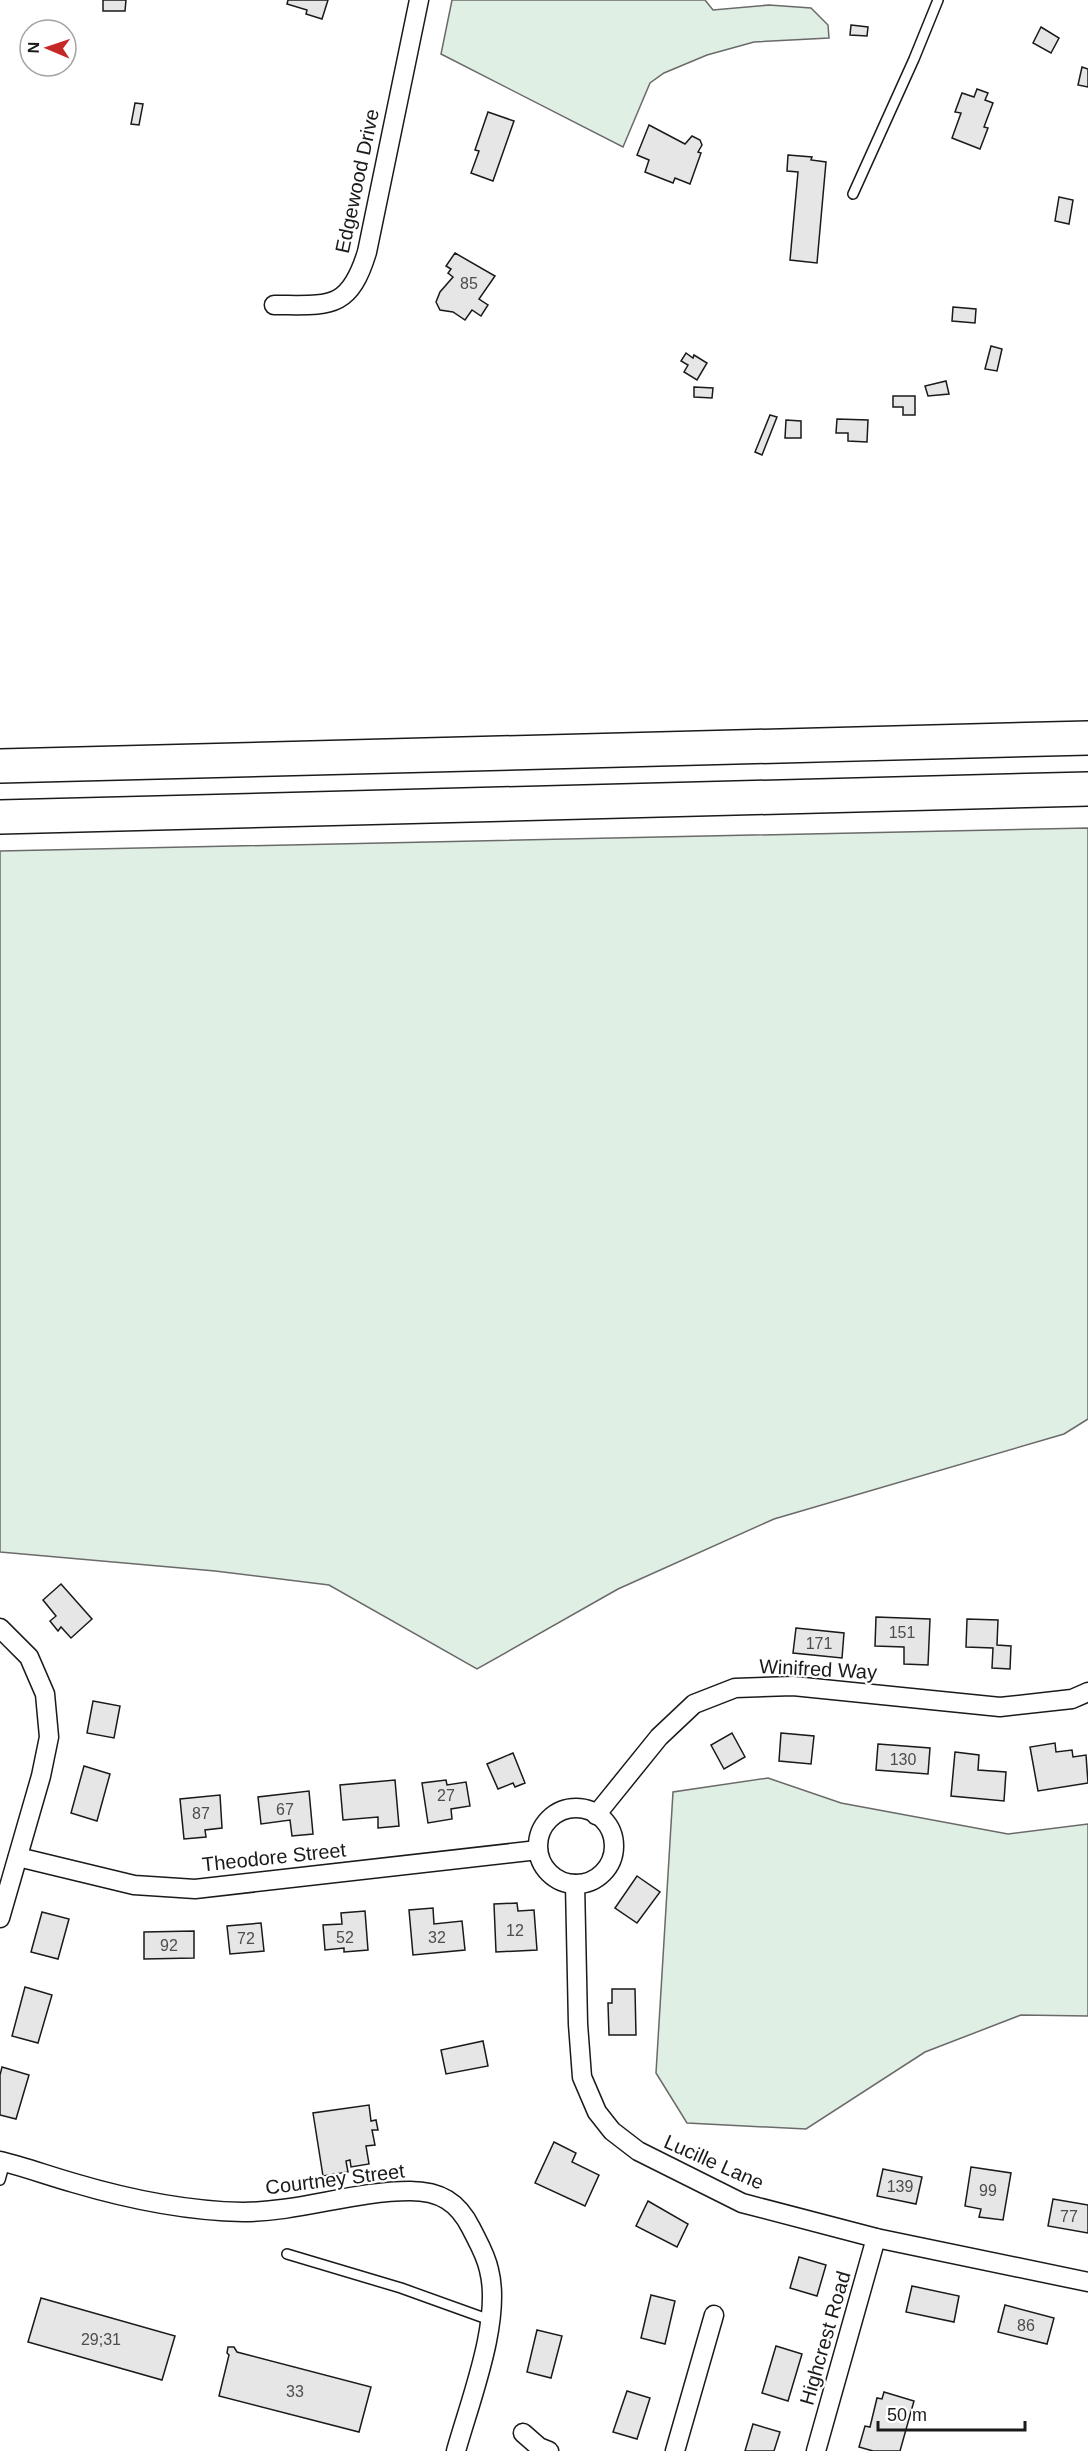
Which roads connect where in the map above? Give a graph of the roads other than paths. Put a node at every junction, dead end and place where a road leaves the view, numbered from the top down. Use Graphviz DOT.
graph roads {
  1 [pos="419,0"];
  2 [pos="938,0"];
  3 [pos="853,194"];
  4 [pos="274,305"];
  5 [pos="1088,738"];
  6 [pos="0,766"];
  7 [pos="1088,789"];
  8 [pos="0,817"];
  9 [pos="0,1628"];
  10 [pos="1088,1692"];
  11 [pos="596,1815"];
  12 [pos="538,1850"];
  13 [pos="18,1857"];
  14 [pos="575,1884"];
  15 [pos="0,1918"];
  16 [pos="3,2161"];
  17 [pos="0,2180"];
  18 [pos="876,2238"];
  19 [pos="287,2254"];
  20 [pos="1088,2282"];
  21 [pos="714,2315"];
  22 [pos="490,2320"];
  23 [pos="523,2433"];
  24 [pos="456,2451"];
  25 [pos="549,2451"];
  26 [pos="675,2451"];
  27 [pos="816,2451"];
  1 -- 4 [label="street, Edgewood Drive"];
  2 -- 3 [label="lane"];
  5 -- 6 [label="highway"];
  7 -- 8 [label="highway"];
  9 -- 13 [label="street"];
  10 -- 11 [label="street, Winifred Way"];
  11 -- 12 [label="street"];
  11 -- 14 [label="street"];
  12 -- 13 [label="street, Theodore Street"];
  12 -- 14 [label="street"];
  13 -- 15 [label="street"];
  14 -- 18 [label="street, Lucille Lane"];
  16 -- 17 [label="lane"];
  16 -- 22 [label="street, Courtney Street"];
  18 -- 20 [label="street, Lucille Lane"];
  18 -- 27 [label="street, Highcrest Road"];
  19 -- 22 [label="lane"];
  21 -- 26 [label="street"];
  22 -- 24 [label="street, Courtney Street"];
  23 -- 25 [label="street"];
}
